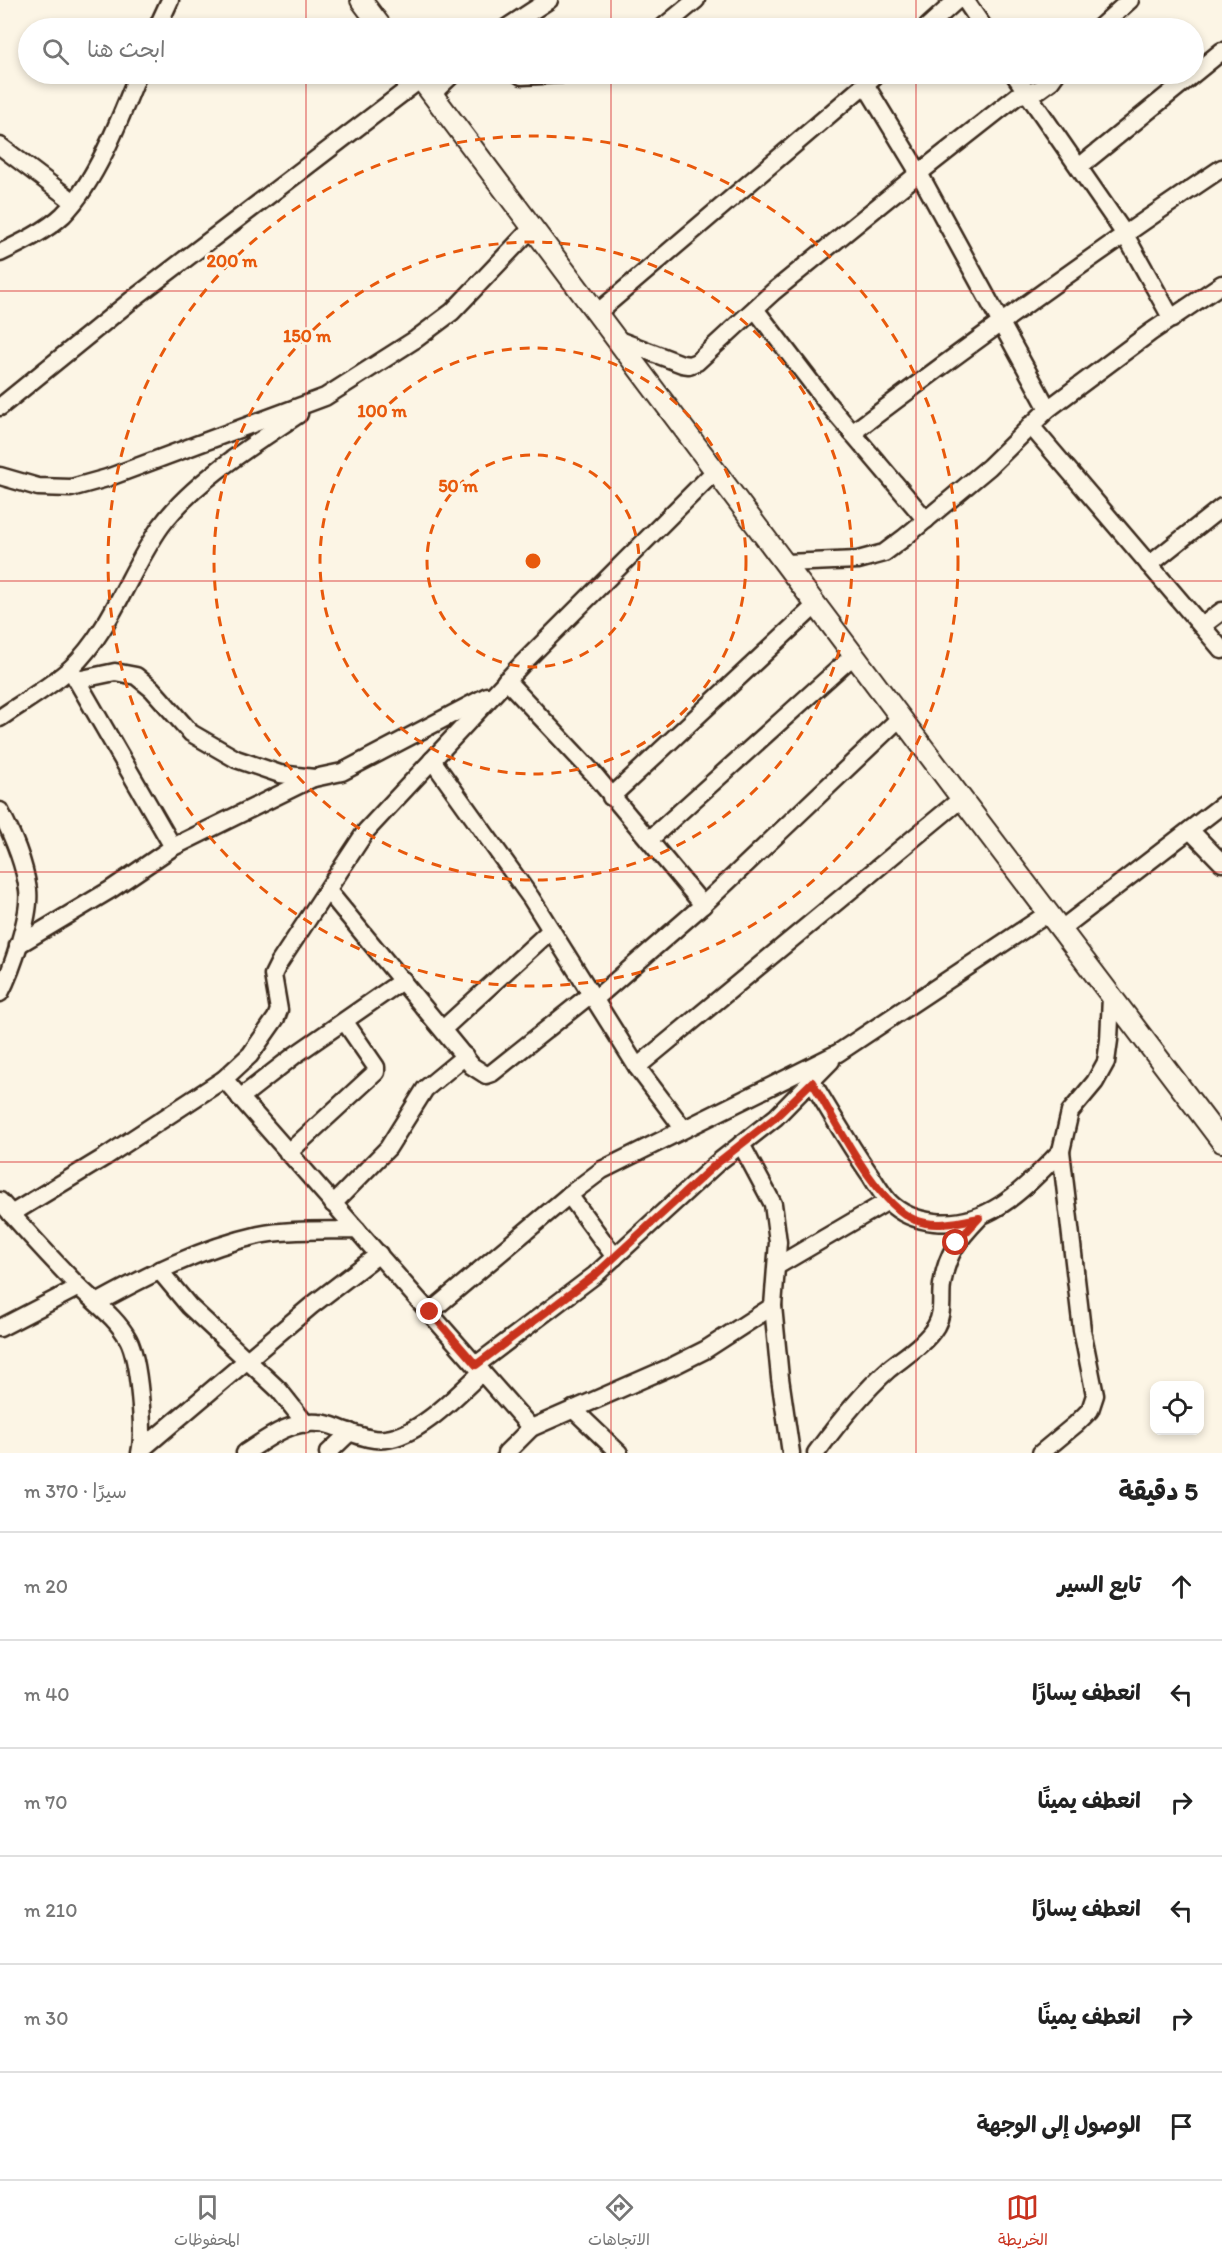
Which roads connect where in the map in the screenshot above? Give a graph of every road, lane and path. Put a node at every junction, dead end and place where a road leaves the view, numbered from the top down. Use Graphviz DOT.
graph roads {
  1 [pos="170,0"];
  2 [pos="361,0"];
  3 [pos="549,0"];
  4 [pos="696,0"];
  5 [pos="957,0"];
  6 [pos="966,0"];
  7 [pos="1130,0"];
  8 [pos="162,18"];
  9 [pos="374,18"];
  10 [pos="521,18"];
  11 [pos="674,18"];
  12 [pos="937,18"];
  13 [pos="978,18"];
  14 [pos="1110,18"];
  15 [pos="1222,51"];
  16 [pos="1204,66"];
  17 [pos="134,84"];
  18 [pos="420,84"];
  19 [pos="425,84"];
  20 [pos="865,84"];
  21 [pos="874,84"];
  22 [pos="1021,84"];
  23 [pos="1047,84"];
  24 [pos="1181,84"];
  25 [pos="1027,93"];
  26 [pos="0,146"];
  27 [pos="1079,167"];
  28 [pos="1222,168"];
  29 [pos="919,173"];
  30 [pos="74,202"];
  31 [pos="533,227"];
  32 [pos="1124,233"];
  33 [pos="0,253"];
  34 [pos="1222,286"];
  35 [pos="755,309"];
  36 [pos="597,313"];
  37 [pos="1172,318"];
  38 [pos="1000,321"];
  39 [pos="616,339"];
  40 [pos="325,397"];
  41 [pos="0,407"];
  42 [pos="1048,409"];
  43 [pos="1030,425"];
  44 [pos="852,433"];
  45 [pos="716,470"];
  46 [pos="0,476"];
  47 [pos="1222,507"];
  48 [pos="926,520"];
  49 [pos="786,563"];
  50 [pos="1149,565"];
  51 [pos="817,604"];
  52 [pos="1222,611"];
  53 [pos="1202,627"];
  54 [pos="1222,650"];
  55 [pos="854,655"];
  56 [pos="73,674"];
  57 [pos="501,686"];
  58 [pos="900,717"];
  59 [pos="0,718"];
  60 [pos="432,760"];
  61 [pos="314,778"];
  62 [pos="611,797"];
  63 [pos="961,799"];
  64 [pos="1222,805"];
  65 [pos="0,811"];
  66 [pos="1190,830"];
  67 [pos="649,840"];
  68 [pos="173,847"];
  69 [pos="1222,863"];
  70 [pos="328,891"];
  71 [pos="704,905"];
  72 [pos="1047,914"];
  73 [pos="551,930"];
  74 [pos="1060,930"];
  75 [pos="18,945"];
  76 [pos="403,980"];
  77 [pos="0,993"];
  78 [pos="593,997"];
  79 [pos="1111,997"];
  80 [pos="345,1022"];
  81 [pos="443,1029"];
  82 [pos="838,1053"];
  83 [pos="465,1056"];
  84 [pos="637,1067"];
  85 [pos="224,1079"];
  86 [pos="812,1082"];
  87 [pos="240,1098"];
  88 [pos="683,1128"];
  89 [pos="1222,1142"];
  90 [pos="741,1144"];
  91 [pos="1061,1151"];
  92 [pos="288,1153"];
  93 [pos="569,1195"];
  94 [pos="0,1201"];
  95 [pos="888,1201"];
  96 [pos="333,1204"];
  97 [pos="11,1214"];
  98 [pos="979,1218"];
  99 [pos="357,1230"];
  100 [pos="379,1254"];
  101 [pos="615,1257"];
  102 [pos="777,1266"];
  103 [pos="159,1270"];
  104 [pos="79,1287"];
  105 [pos="97,1303"];
  106 [pos="774,1306"];
  107 [pos="430,1312"];
  108 [pos="0,1328"];
  109 [pos="248,1362"];
  110 [pos="479,1369"];
  111 [pos="573,1409"];
  112 [pos="306,1424"];
  113 [pos="531,1428"];
  114 [pos="350,1432"];
  115 [pos="141,1452"];
  116 [pos="245,1453"];
  117 [pos="328,1453"];
  118 [pos="506,1453"];
  119 [pos="619,1453"];
  120 [pos="791,1453"];
  121 [pos="816,1453"];
  122 [pos="1041,1453"];
  1 -- 8 [label="street"];
  2 -- 9 [label="street"];
  3 -- 10 [label="street"];
  4 -- 11 [label="street"];
  5 -- 12 [label="street"];
  6 -- 13 [label="street"];
  7 -- 14 [label="street"];
  15 -- 16 [label="street"];
  17 -- 30 [label="street"];
  18 -- 41 [label="street"];
  19 -- 31 [label="street"];
  20 -- 36 [label="street"];
  21 -- 29 [label="street"];
  22 -- 25 [label="street"];
  23 -- 25 [label="street"];
  24 -- 27 [label="street"];
  25 -- 27 [label="street"];
  25 -- 29 [label="street"];
  26 -- 30 [label="street"];
  27 -- 32 [label="street"];
  28 -- 32 [label="street"];
  29 -- 35 [label="street"];
  29 -- 38 [label="street"];
  30 -- 33 [label="street"];
  31 -- 36 [label="street"];
  31 -- 40 [label="street"];
  32 -- 37 [label="street"];
  32 -- 38 [label="street"];
  34 -- 37 [label="street"];
  35 -- 39 [label="street"];
  35 -- 44 [label="street"];
  36 -- 39 [label="street"];
  37 -- 42 [label="street"];
  38 -- 42 [label="street"];
  38 -- 44 [label="street"];
  39 -- 45 [label="street"];
  40 -- 46 [label="street"];
  40 -- 56 [label="street"];
  42 -- 43 [label="street"];
  43 -- 48 [label="street"];
  43 -- 50 [label="street"];
  44 -- 48 [label="street"];
  45 -- 49 [label="street"];
  45 -- 57 [label="street"];
  47 -- 50 [label="street"];
  48 -- 49 [label="street"];
  49 -- 51 [label="street"];
  50 -- 53 [label="street"];
  51 -- 55 [label="street"];
  51 -- 62 [label="street"];
  52 -- 53 [label="street"];
  53 -- 54 [label="street"];
  55 -- 58 [label="street"];
  55 -- 67 [label="street"];
  56 -- 59 [label="street"];
  56 -- 61 [label="street"];
  56 -- 68 [label="street"];
  57 -- 60 [label="street"];
  57 -- 61 [label="street"];
  57 -- 62 [label="street"];
  58 -- 63 [label="street"];
  58 -- 71 [label="street"];
  60 -- 70 [label="street"];
  60 -- 73 [label="street"];
  61 -- 68 [label="street"];
  62 -- 67 [label="street"];
  63 -- 72 [label="street"];
  63 -- 84 [label="street"];
  64 -- 66 [label="street"];
  65 -- 75 [label="street"];
  66 -- 69 [label="street"];
  66 -- 74 [label="street"];
  67 -- 71 [label="street"];
  68 -- 75 [label="street"];
  70 -- 76 [label="street"];
  70 -- 85 [label="street"];
  71 -- 78 [label="street"];
  72 -- 74 [label="street"];
  72 -- 82 [label="street"];
  73 -- 78 [label="street"];
  73 -- 81 [label="street"];
  74 -- 79 [label="street"];
  75 -- 77 [label="street"];
  76 -- 80 [label="street"];
  76 -- 81 [label="street"];
  78 -- 83 [label="street"];
  78 -- 84 [label="street"];
  79 -- 89 [label="street"];
  79 -- 91 [label="street"];
  80 -- 87 [label="street"];
  80 -- 92 [label="street"];
  81 -- 83 [label="street"];
  82 -- 86 [label="street"];
  82 -- 88 [label="street"];
  83 -- 96 [label="street"];
  84 -- 88 [label="street"];
  85 -- 87 [label="street"];
  85 -- 97 [label="street"];
  86 -- 90 [label="street"];
  86 -- 95 [label="street"];
  87 -- 92 [label="street"];
  88 -- 93 [label="street"];
  90 -- 101 [label="street"];
  90 -- 102 [label="street"];
  91 -- 98 [label="street"];
  91 -- 122 [label="street"];
  92 -- 96 [label="street"];
  93 -- 101 [label="street"];
  93 -- 107 [label="street"];
  94 -- 97 [label="street"];
  95 -- 98 [label="street"];
  95 -- 102 [label="street"];
  96 -- 99 [label="street"];
  97 -- 104 [label="street"];
  98 -- 121 [label="street"];
  99 -- 100 [label="street"];
  99 -- 103 [label="street"];
  100 -- 107 [label="street"];
  100 -- 109 [label="street"];
  101 -- 110 [label="street"];
  102 -- 106 [label="street"];
  103 -- 105 [label="street"];
  103 -- 109 [label="street"];
  104 -- 105 [label="street"];
  104 -- 108 [label="street"];
  105 -- 115 [label="street"];
  106 -- 111 [label="street"];
  106 -- 120 [label="street"];
  107 -- 110 [label="street"];
  109 -- 112 [label="street"];
  109 -- 115 [label="street"];
  110 -- 113 [label="street"];
  110 -- 114 [label="street"];
  111 -- 113 [label="street"];
  111 -- 119 [label="street"];
  112 -- 114 [label="street"];
  112 -- 116 [label="street"];
  113 -- 118 [label="street"];
  114 -- 117 [label="street"];
}
